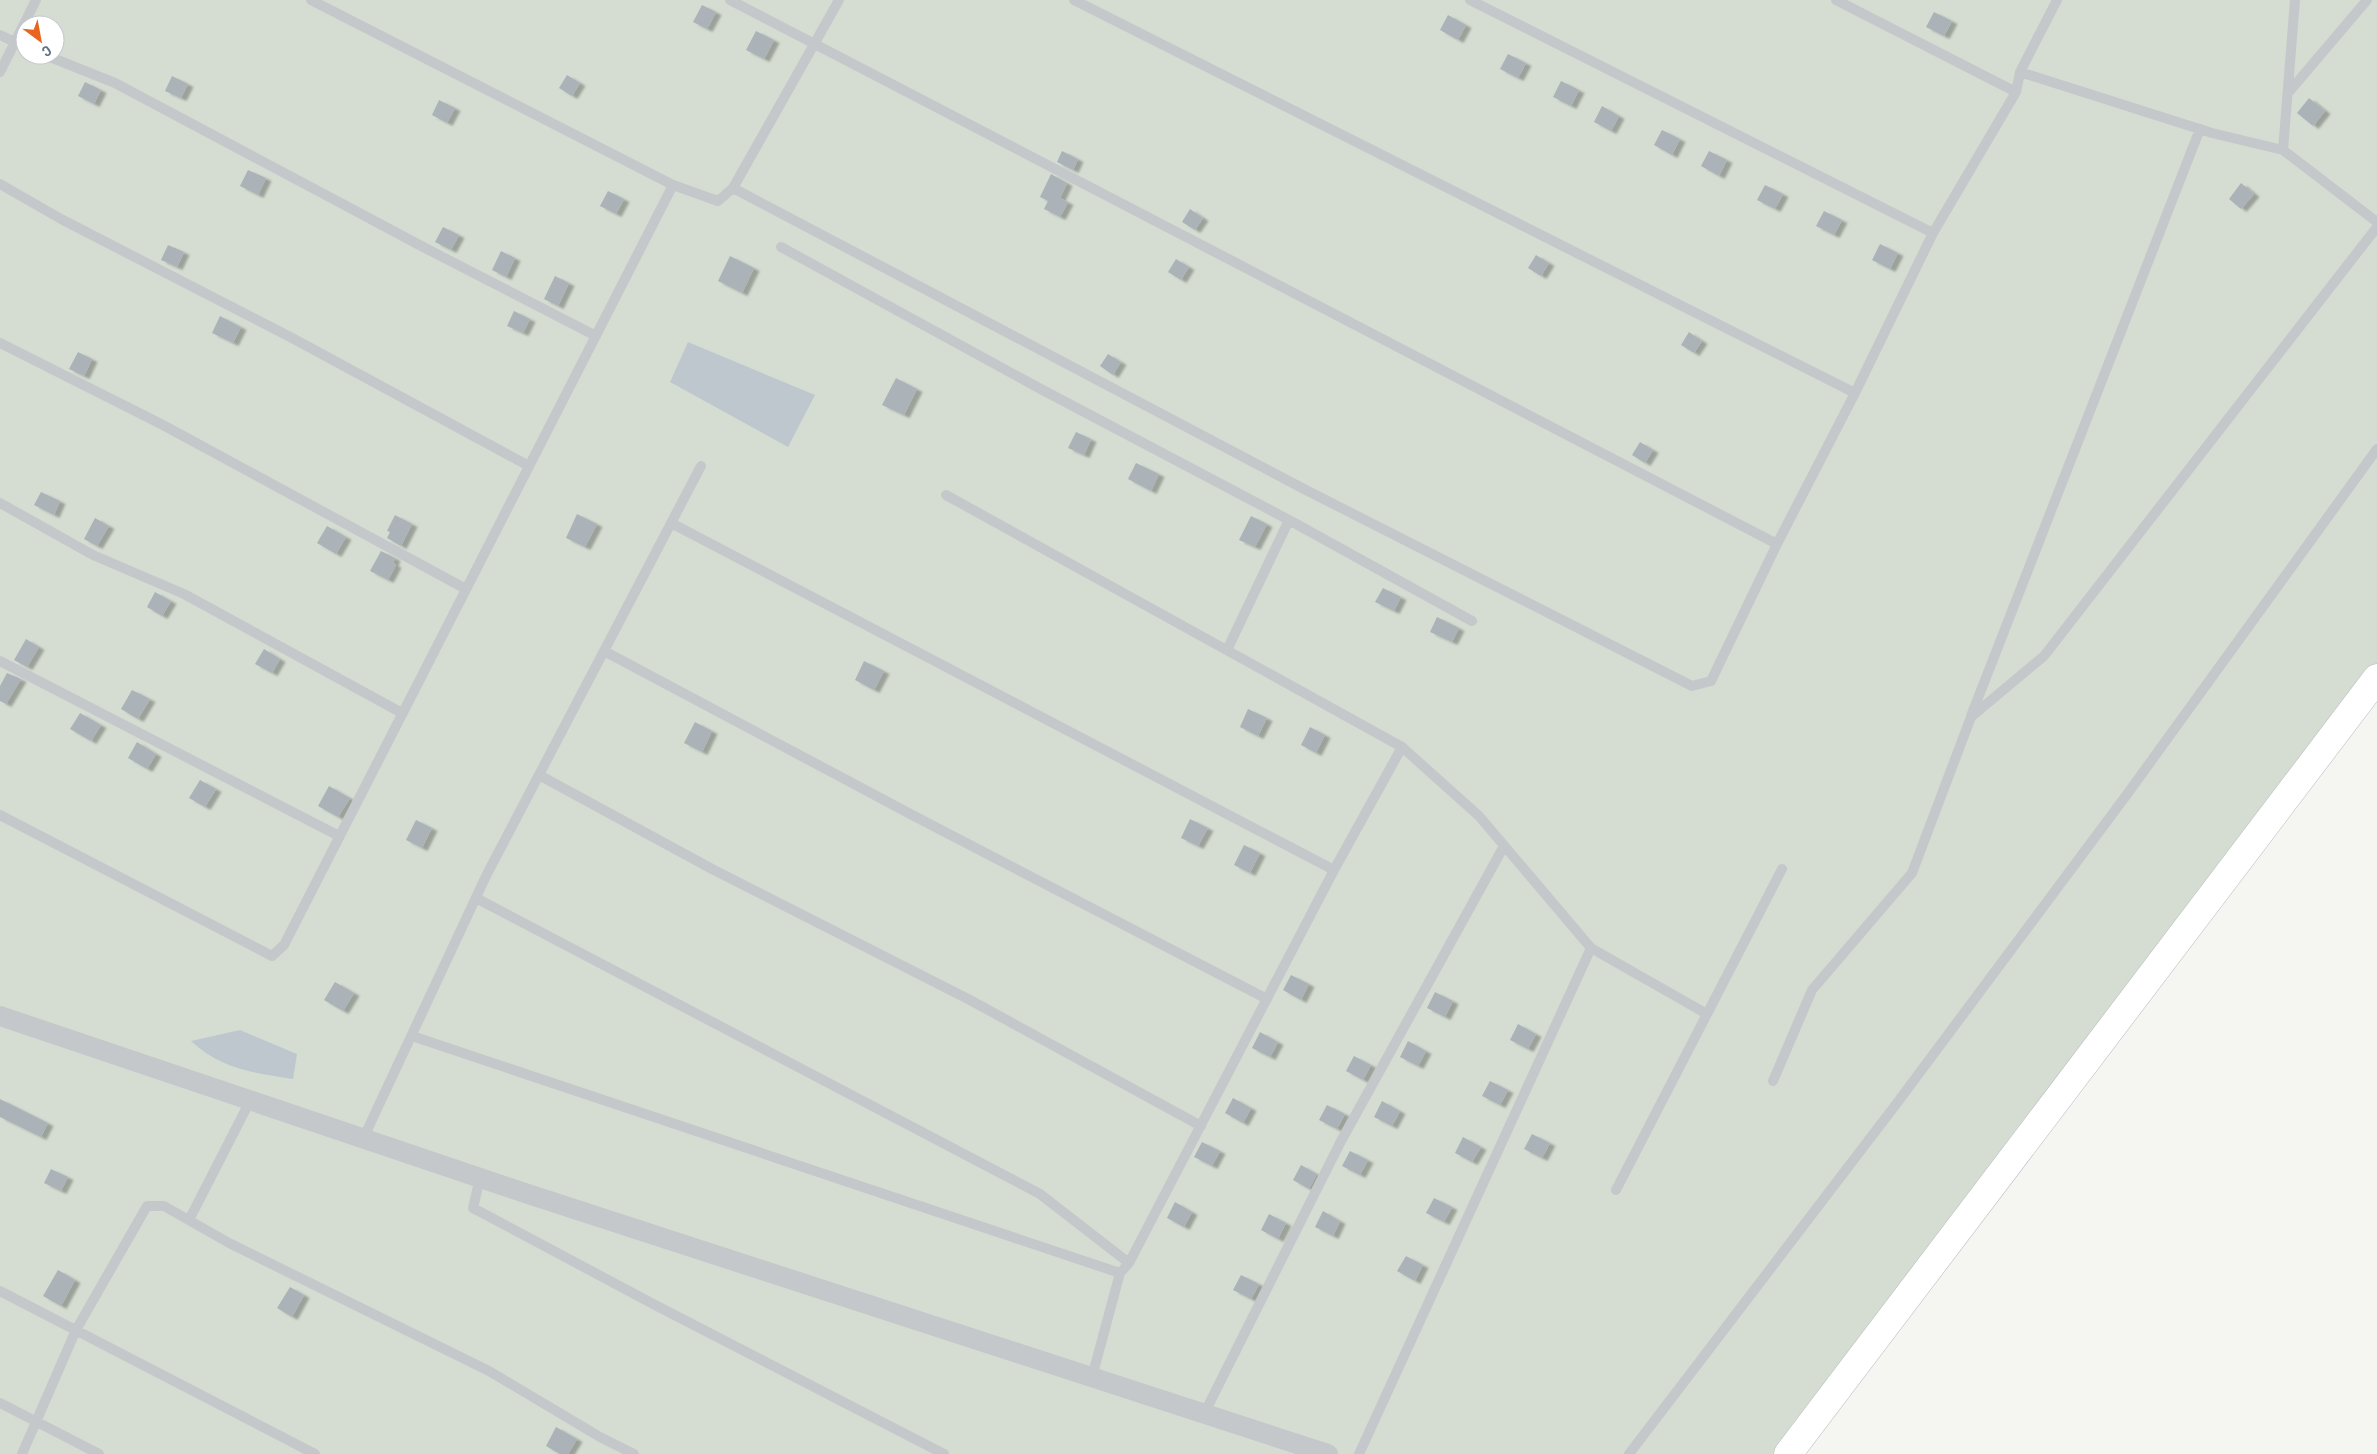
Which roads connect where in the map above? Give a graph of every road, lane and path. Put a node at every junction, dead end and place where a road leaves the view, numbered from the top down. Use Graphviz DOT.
graph roads {
  1 [pos="36,0"];
  2 [pos="311,0"];
  3 [pos="730,0"];
  4 [pos="839,0"];
  5 [pos="1074,0"];
  6 [pos="1470,0"];
  7 [pos="1836,0"];
  8 [pos="2057,0"];
  9 [pos="2295,0"];
  10 [pos="2368,0"];
  11 [pos="0,35"];
  12 [pos="14,43"];
  13 [pos="814,43"];
  14 [pos="65,63"];
  15 [pos="0,72"];
  16 [pos="2020,72"];
  17 [pos="2016,92"];
  18 [pos="2288,92"];
  19 [pos="2200,129"];
  20 [pos="2283,150"];
  21 [pos="0,184"];
  22 [pos="673,185"];
  23 [pos="733,188"];
  24 [pos="2377,222"];
  25 [pos="2377,227"];
  26 [pos="1933,233"];
  27 [pos="781,246"];
  28 [pos="596,336"];
  29 [pos="0,343"];
  30 [pos="1855,393"];
  31 [pos="2377,449"];
  32 [pos="529,466"];
  33 [pos="702,466"];
  34 [pos="946,495"];
  35 [pos="0,503"];
  36 [pos="1289,520"];
  37 [pos="671,524"];
  38 [pos="1777,544"];
  39 [pos="466,589"];
  40 [pos="1472,621"];
  41 [pos="1227,650"];
  42 [pos="604,651"];
  43 [pos="0,661"];
  44 [pos="2377,678"];
  45 [pos="402,713"];
  46 [pos="1971,717"];
  47 [pos="1402,746"];
  48 [pos="539,775"];
  49 [pos="0,816"];
  50 [pos="339,836"];
  51 [pos="1504,846"];
  52 [pos="1334,870"];
  53 [pos="1782,870"];
  54 [pos="476,898"];
  55 [pos="1591,948"];
  56 [pos="1267,999"];
  57 [pos="1707,1014"];
  58 [pos="0,1016"];
  59 [pos="412,1036"];
  60 [pos="1773,1081"];
  61 [pos="250,1100"];
  62 [pos="1201,1126"];
  63 [pos="364,1139"];
  64 [pos="480,1178"];
  65 [pos="1616,1190"];
  66 [pos="189,1220"];
  67 [pos="1129,1263"];
  68 [pos="1120,1273"];
  69 [pos="0,1291"];
  70 [pos="76,1330"];
  71 [pos="1092,1377"];
  72 [pos="0,1403"];
  73 [pos="1204,1414"];
  74 [pos="37,1422"];
  75 [pos="22,1454"];
  76 [pos="99,1454"];
  77 [pos="315,1454"];
  78 [pos="634,1454"];
  79 [pos="944,1454"];
  80 [pos="1328,1454"];
  81 [pos="1360,1454"];
  82 [pos="1629,1454"];
  83 [pos="1788,1454"];
  1 -- 12 [label="lane"];
  2 -- 22 [label="lane"];
  3 -- 13 [label="lane"];
  4 -- 13 [label="lane"];
  5 -- 30 [label="lane"];
  6 -- 26 [label="lane"];
  7 -- 17 [label="lane"];
  8 -- 16 [label="lane"];
  9 -- 18 [label="lane"];
  10 -- 18 [label="lane"];
  11 -- 12 [label="lane"];
  12 -- 15 [label="lane"];
  13 -- 23 [label="lane"];
  13 -- 38 [label="lane"];
  14 -- 28 [label="lane"];
  16 -- 17 [label="lane"];
  16 -- 19 [label="lane"];
  17 -- 26 [label="lane"];
  18 -- 20 [label="lane"];
  19 -- 20 [label="lane"];
  19 -- 46 [label="lane"];
  20 -- 24 [label="lane"];
  21 -- 32 [label="lane"];
  22 -- 23 [label="lane"];
  22 -- 28 [label="lane"];
  23 -- 38 [label="lane"];
  25 -- 46 [label="lane"];
  26 -- 30 [label="lane"];
  27 -- 36 [label="lane"];
  28 -- 32 [label="lane"];
  29 -- 39 [label="lane"];
  30 -- 38 [label="lane"];
  31 -- 82 [label="lane"];
  32 -- 39 [label="lane"];
  33 -- 37 [label="lane"];
  34 -- 41 [label="lane"];
  35 -- 45 [label="lane"];
  36 -- 40 [label="lane"];
  36 -- 41 [label="lane"];
  37 -- 42 [label="lane"];
  37 -- 52 [label="lane"];
  39 -- 45 [label="lane"];
  41 -- 47 [label="lane"];
  42 -- 48 [label="lane"];
  42 -- 56 [label="lane"];
  43 -- 50 [label="lane"];
  44 -- 83 [label="street"];
  45 -- 50 [label="lane"];
  46 -- 60 [label="lane"];
  47 -- 51 [label="lane"];
  47 -- 52 [label="lane"];
  48 -- 54 [label="lane"];
  48 -- 62 [label="lane"];
  49 -- 50 [label="lane"];
  51 -- 55 [label="lane"];
  51 -- 73 [label="lane"];
  52 -- 56 [label="lane"];
  53 -- 57 [label="lane"];
  54 -- 59 [label="lane"];
  54 -- 67 [label="lane"];
  55 -- 57 [label="lane"];
  55 -- 81 [label="lane"];
  56 -- 62 [label="lane"];
  57 -- 65 [label="lane"];
  58 -- 61 [label="street"];
  59 -- 63 [label="lane"];
  59 -- 68 [label="lane"];
  61 -- 63 [label="street"];
  61 -- 66 [label="lane"];
  62 -- 67 [label="lane"];
  63 -- 64 [label="street"];
  64 -- 71 [label="street"];
  64 -- 79 [label="lane"];
  66 -- 70 [label="lane"];
  66 -- 78 [label="lane"];
  67 -- 68 [label="lane"];
  68 -- 71 [label="lane"];
  69 -- 70 [label="lane"];
  70 -- 74 [label="lane"];
  70 -- 77 [label="lane"];
  71 -- 73 [label="street"];
  72 -- 74 [label="lane"];
  73 -- 80 [label="street"];
  74 -- 75 [label="lane"];
  74 -- 76 [label="lane"];
}
